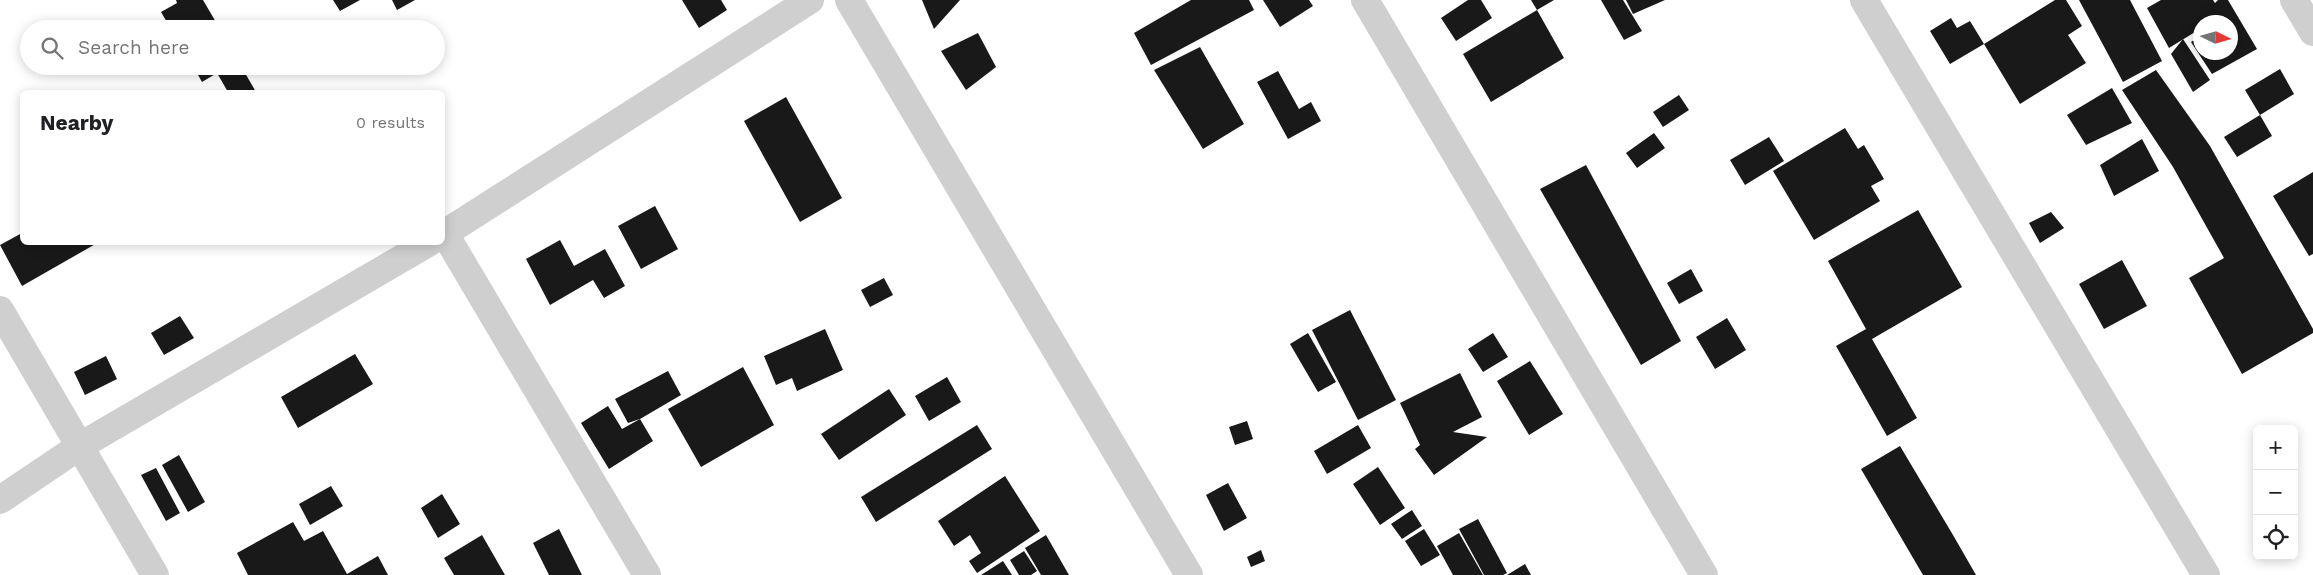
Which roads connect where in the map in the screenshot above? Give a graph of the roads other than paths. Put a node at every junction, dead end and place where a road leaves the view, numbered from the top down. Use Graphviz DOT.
graph roads {
  1 [pos="810,0"];
  2 [pos="849,0"];
  3 [pos="1365,0"];
  4 [pos="1864,0"];
  5 [pos="2294,0"];
  6 [pos="2313,32"];
  7 [pos="445,233"];
  8 [pos="425,245"];
  9 [pos="444,245"];
  10 [pos="0,310"];
  11 [pos="80,446"];
  12 [pos="0,500"];
  13 [pos="155,575"];
  14 [pos="647,575"];
  15 [pos="1189,575"];
  16 [pos="1704,575"];
  17 [pos="2206,575"];
  1 -- 7 [label="street"];
  2 -- 15 [label="street"];
  3 -- 16 [label="street"];
  4 -- 17 [label="street"];
  5 -- 6 [label="street"];
  8 -- 11 [label="street"];
  9 -- 14 [label="street"];
  10 -- 11 [label="street"];
  11 -- 12 [label="street"];
  11 -- 13 [label="street"];
}
